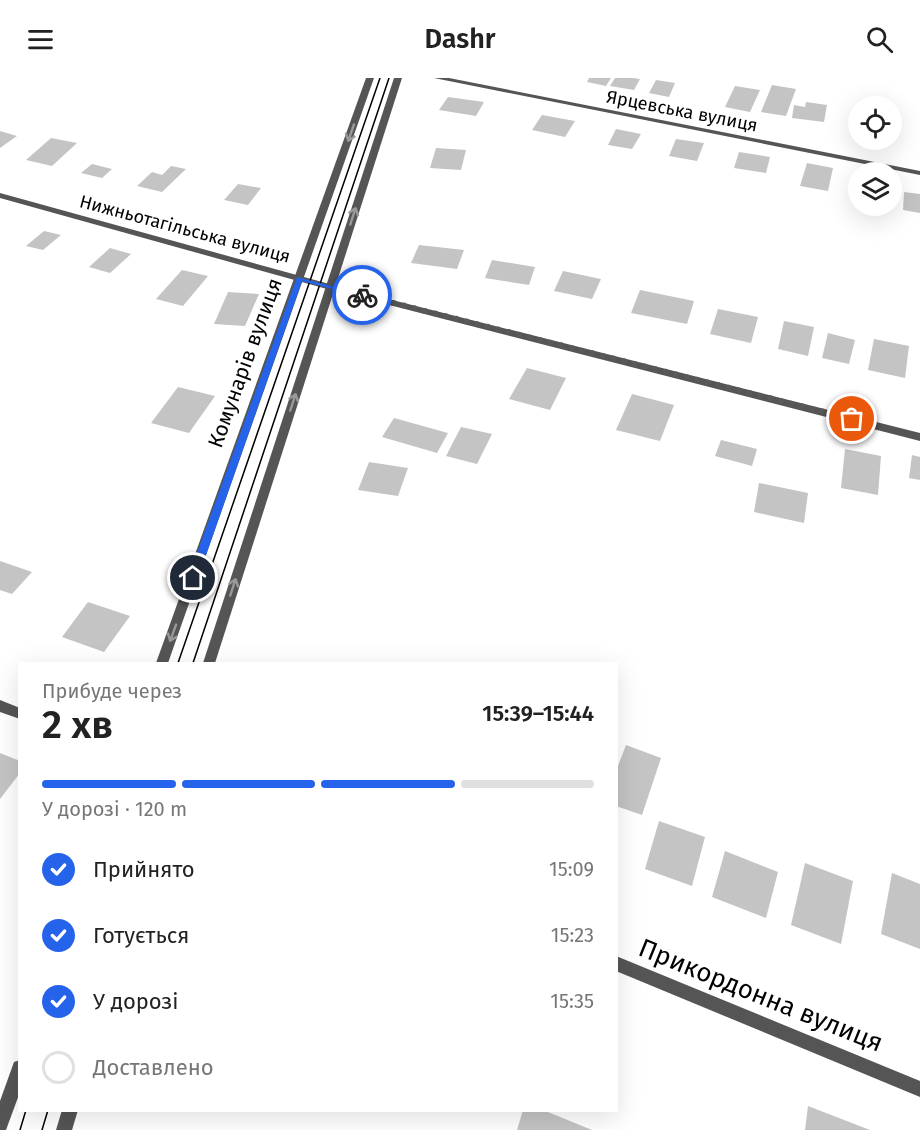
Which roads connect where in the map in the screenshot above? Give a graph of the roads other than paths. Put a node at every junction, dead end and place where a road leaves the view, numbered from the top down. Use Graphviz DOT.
graph roads {
  1 [pos="370,78"];
  2 [pos="398,78"];
  3 [pos="438,78"];
  4 [pos="920,173"];
  5 [pos="0,195"];
  6 [pos="300,278"];
  7 [pos="330,287"];
  8 [pos="920,437"];
  9 [pos="162,662"];
  10 [pos="209,662"];
  11 [pos="0,706"];
  12 [pos="18,713"];
  13 [pos="618,964"];
  14 [pos="18,1074"];
  15 [pos="920,1089"];
  16 [pos="69,1112"];
  17 [pos="0,1124"];
  18 [pos="64,1130"];
  1 -- 6 [label="street, Комунарів вулиця, one-way"];
  7 -- 2 [label="street, one-way"];
  3 -- 4 [label="street, Ярцевська вулиця"];
  5 -- 6 [label="street, Нижньотагільська вулиця"];
  6 -- 7 [label="street, Нижньотагільська вулиця"];
  6 -- 9 [label="street, Комунарів вулиця, one-way"];
  7 -- 8 [label="street, Нижньотагільська вулиця"];
  10 -- 7 [label="street, one-way"];
  11 -- 12 [label="street"];
  13 -- 15 [label="street, Прикордонна вулиця"];
  14 -- 17 [label="street"];
  16 -- 18 [label="street"];
}
